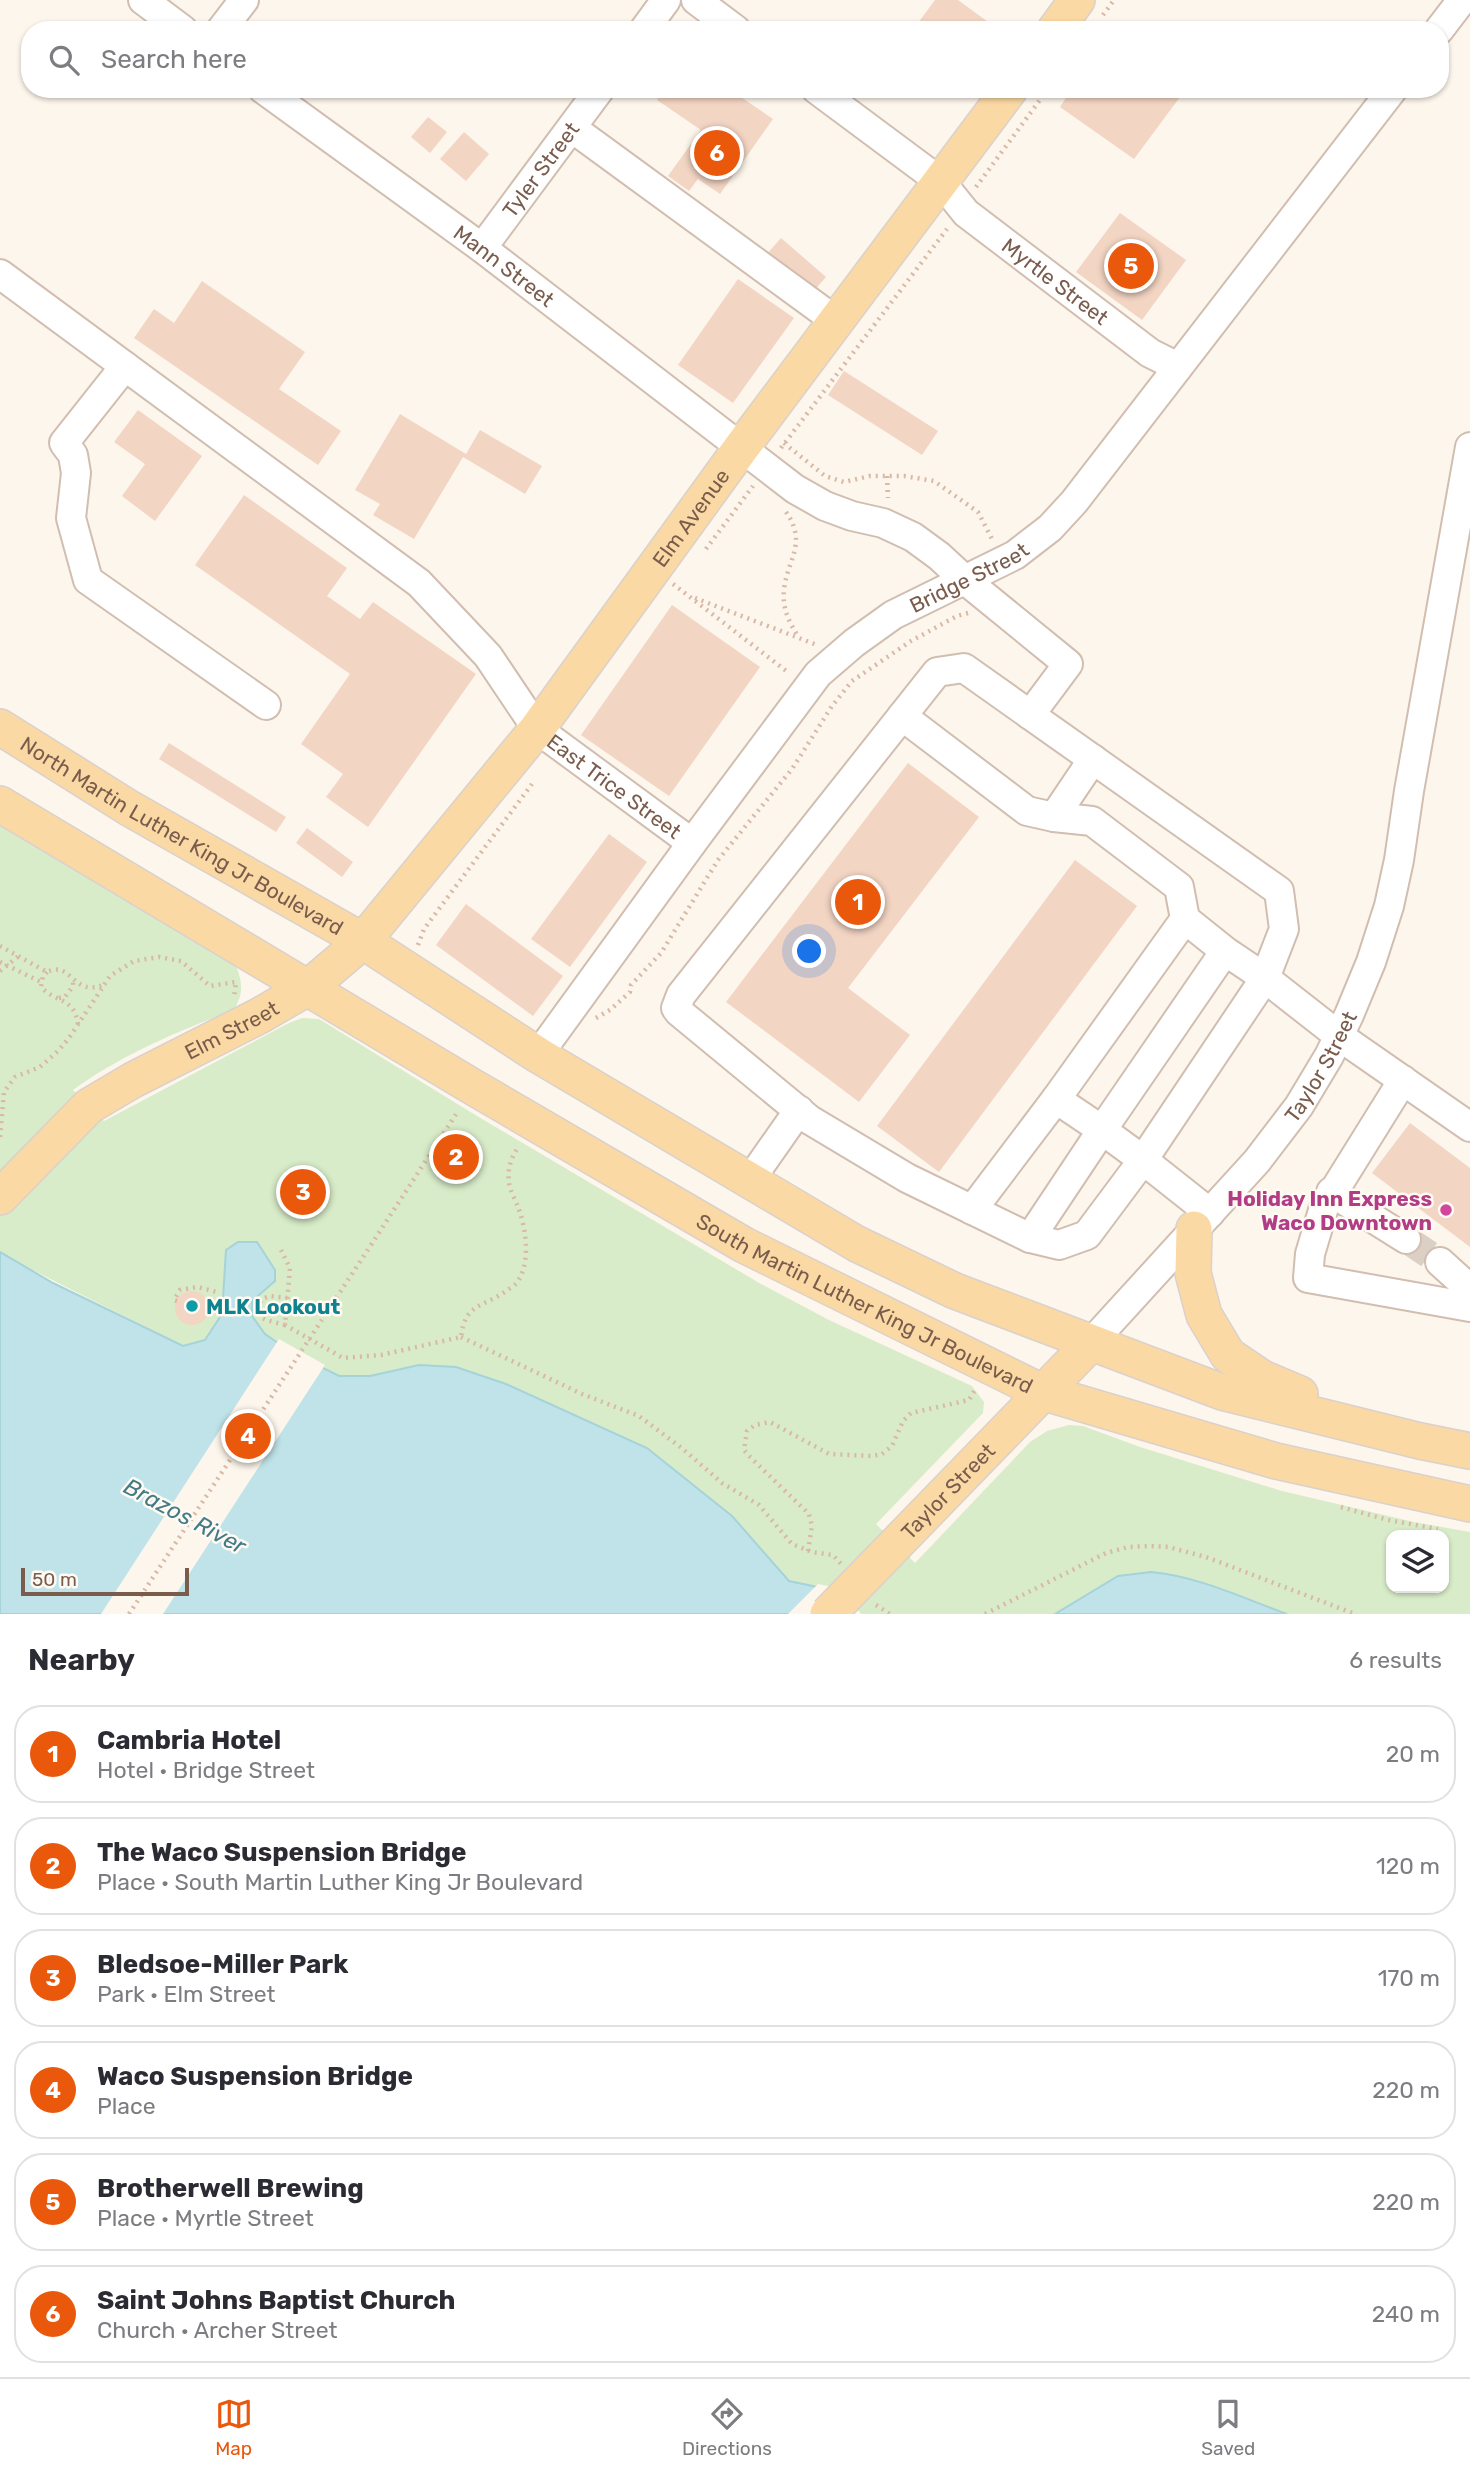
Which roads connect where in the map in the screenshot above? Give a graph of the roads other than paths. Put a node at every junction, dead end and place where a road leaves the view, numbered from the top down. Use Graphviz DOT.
graph roads {
  1 [pos="143,0"];
  2 [pos="244,0"];
  3 [pos="666,0"];
  4 [pos="696,0"];
  5 [pos="1077,0"];
  6 [pos="1462,0"];
  7 [pos="171,21"];
  8 [pos="228,21"];
  9 [pos="651,21"];
  10 [pos="724,21"];
  11 [pos="1062,21"];
  12 [pos="1447,21"];
  13 [pos="275,98"];
  14 [pos="594,98"];
  15 [pos="827,98"];
  16 [pos="1005,98"];
  17 [pos="1387,98"];
  18 [pos="572,128"];
  19 [pos="951,195"];
  20 [pos="482,248"];
  21 [pos="0,274"];
  22 [pos="836,321"];
  23 [pos="125,366"];
  24 [pos="1178,368"];
  25 [pos="1470,447"];
  26 [pos="755,469"];
  27 [pos="965,580"];
  28 [pos="265,705"];
  29 [pos="1030,715"];
  30 [pos="902,716"];
  31 [pos="0,727"];
  32 [pos="548,737"];
  33 [pos="1093,759"];
  34 [pos="0,804"];
  35 [pos="1054,817"];
  36 [pos="692,843"];
  37 [pos="1185,919"];
  38 [pos="363,941"];
  39 [pos="1225,951"];
  40 [pos="1265,978"];
  41 [pos="309,987"];
  42 [pos="1339,1036"];
  43 [pos="538,1055"];
  44 [pos="1403,1080"];
  45 [pos="1056,1100"];
  46 [pos="799,1110"];
  47 [pos="1470,1127"];
  48 [pos="1102,1130"];
  49 [pos="1143,1160"];
  50 [pos="750,1180"];
  51 [pos="1331,1192"];
  52 [pos="0,1197"];
  53 [pos="972,1210"];
  54 [pos="1202,1221"];
  55 [pos="1030,1238"];
  56 [pos="1406,1239"];
  57 [pos="1440,1262"];
  58 [pos="1470,1289"];
  59 [pos="1470,1307"];
  60 [pos="1090,1344"];
  61 [pos="1042,1392"];
  62 [pos="1420,1441"];
  63 [pos="1470,1451"];
  64 [pos="1470,1504"];
  65 [pos="828,1614"];
  1 -- 7 [label="street"];
  2 -- 8 [label="street"];
  3 -- 9 [label="street"];
  4 -- 10 [label="street"];
  5 -- 11 [label="main road"];
  6 -- 12 [label="street"];
  13 -- 20 [label="street, Mann Street"];
  14 -- 18 [label="street, Tyler Street"];
  15 -- 19 [label="street, Myrtle Street"];
  16 -- 19 [label="main road, Elm Avenue"];
  17 -- 24 [label="street, Bridge Street"];
  18 -- 20 [label="street, Tyler Street"];
  18 -- 22 [label="street"];
  19 -- 22 [label="main road, Elm Avenue"];
  19 -- 24 [label="street, Myrtle Street"];
  20 -- 26 [label="street, Mann Street"];
  21 -- 23 [label="street, East Trice Street"];
  22 -- 26 [label="main road, Elm Avenue"];
  23 -- 28 [label="street"];
  23 -- 32 [label="street, East Trice Street"];
  24 -- 27 [label="street, Bridge Street"];
  25 -- 42 [label="street, Taylor Street"];
  26 -- 27 [label="street, Mann Street"];
  26 -- 32 [label="main road, Elm Avenue"];
  27 -- 29 [label="street, Mann Street"];
  27 -- 36 [label="street, Bridge Street"];
  29 -- 30 [label="street"];
  29 -- 33 [label="street"];
  30 -- 35 [label="street"];
  30 -- 46 [label="street"];
  31 -- 38 [label="main road, North Martin Luther King Jr Boulevard"];
  32 -- 36 [label="street, East Trice Street"];
  32 -- 38 [label="main road, Elm Avenue"];
  33 -- 35 [label="street"];
  33 -- 40 [label="street"];
  34 -- 41 [label="main road"];
  35 -- 37 [label="street"];
  36 -- 43 [label="street, Bridge Street"];
  37 -- 39 [label="street"];
  37 -- 45 [label="street"];
  38 -- 41 [label="main road, Elm Street"];
  38 -- 43 [label="main road"];
  39 -- 40 [label="street"];
  39 -- 48 [label="street"];
  40 -- 42 [label="street"];
  40 -- 49 [label="street"];
  41 -- 52 [label="main road, Elm Street"];
  41 -- 61 [label="main road, South Martin Luther King Jr Boulevard"];
  42 -- 44 [label="street"];
  42 -- 54 [label="street, Taylor Street"];
  43 -- 50 [label="main road"];
  44 -- 47 [label="street"];
  44 -- 51 [label="street"];
  45 -- 48 [label="street"];
  45 -- 53 [label="street"];
  46 -- 50 [label="street"];
  46 -- 53 [label="street"];
  48 -- 49 [label="street"];
  48 -- 55 [label="street"];
  49 -- 54 [label="street"];
  49 -- 55 [label="street"];
  50 -- 60 [label="main road"];
  51 -- 56 [label="street"];
  51 -- 59 [label="street"];
  53 -- 55 [label="street"];
  54 -- 60 [label="street, Taylor Street"];
  54 -- 62 [label="main road"];
  57 -- 58 [label="street"];
  60 -- 61 [label="main road, Taylor Street"];
  60 -- 62 [label="main road"];
  61 -- 64 [label="main road, South Martin Luther King Jr Boulevard"];
  61 -- 65 [label="main road, Taylor Street, bridge"];
  62 -- 63 [label="main road"];
}
